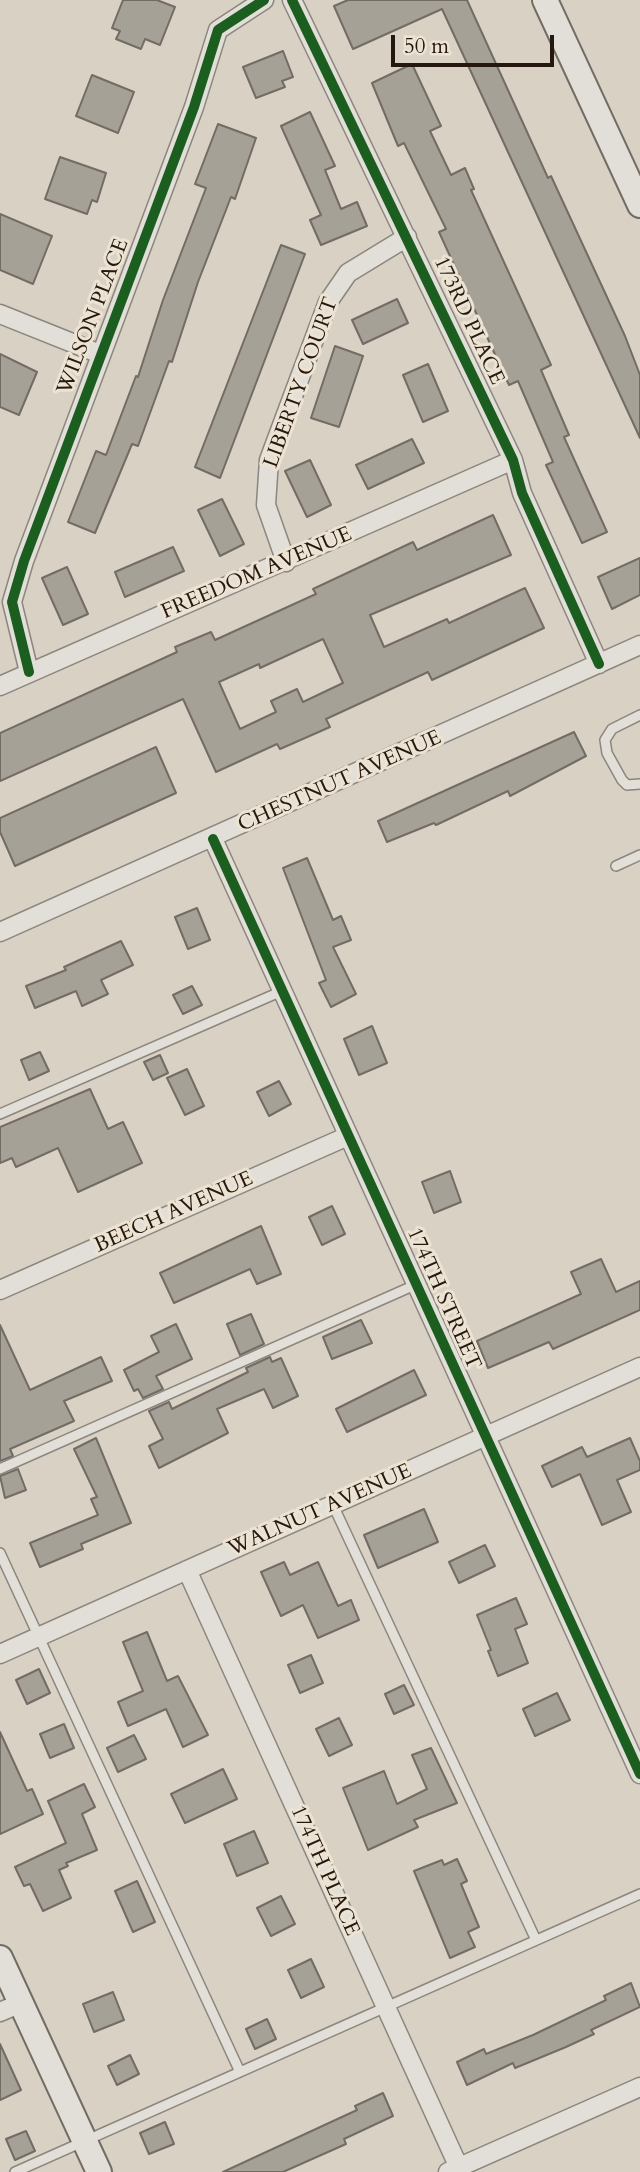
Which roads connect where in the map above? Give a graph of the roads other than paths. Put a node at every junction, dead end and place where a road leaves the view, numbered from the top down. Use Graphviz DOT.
graph roads {
  1 [pos="264,0"];
  2 [pos="292,0"];
  3 [pos="548,1"];
  4 [pos="640,205"];
  5 [pos="407,237"];
  6 [pos="0,314"];
  7 [pos="100,354"];
  8 [pos="513,460"];
  9 [pos="286,562"];
  10 [pos="640,645"];
  11 [pos="599,664"];
  12 [pos="29,672"];
  13 [pos="0,686"];
  14 [pos="640,715"];
  15 [pos="640,784"];
  16 [pos="213,839"];
  17 [pos="640,855"];
  18 [pos="616,866"];
  19 [pos="0,932"];
  20 [pos="282,990"];
  21 [pos="0,1114"];
  22 [pos="348,1136"];
  23 [pos="415,1285"];
  24 [pos="0,1290"];
  25 [pos="639,1371"];
  26 [pos="484,1438"];
  27 [pos="0,1469"];
  28 [pos="333,1505"];
  29 [pos="0,1553"];
  30 [pos="187,1570"];
  31 [pos="40,1637"];
  32 [pos="0,1654"];
  33 [pos="640,1774"];
  34 [pos="640,1894"];
  35 [pos="536,1940"];
  36 [pos="0,1958"];
  37 [pos="10,2007"];
  38 [pos="386,2007"];
  39 [pos="240,2072"];
  40 [pos="640,2087"];
  41 [pos="85,2141"];
  42 [pos="456,2170"];
  43 [pos="15,2172"];
  44 [pos="99,2172"];
  1 -- 7 [label="street, WILSON PLACE"];
  2 -- 5 [label="street, 173RD PLACE"];
  3 -- 4 [label="street"];
  5 -- 8 [label="street, 173RD PLACE"];
  5 -- 9 [label="street, LIBERTY COURT"];
  6 -- 7 [label="street"];
  7 -- 12 [label="street, WILSON PLACE"];
  8 -- 9 [label="street, FREEDOM AVENUE"];
  8 -- 11 [label="street, 173RD PLACE"];
  9 -- 12 [label="street, FREEDOM AVENUE"];
  10 -- 11 [label="street, CHESTNUT AVENUE"];
  11 -- 16 [label="street, CHESTNUT AVENUE"];
  12 -- 13 [label="street, FREEDOM AVENUE"];
  14 -- 15 [label="lane"];
  16 -- 19 [label="street, CHESTNUT AVENUE"];
  16 -- 20 [label="street, 174TH STREET"];
  17 -- 18 [label="lane"];
  20 -- 21 [label="lane"];
  20 -- 22 [label="street, 174TH STREET"];
  22 -- 23 [label="street, 174TH STREET"];
  22 -- 24 [label="street, BEECH AVENUE"];
  23 -- 26 [label="street, 174TH STREET"];
  23 -- 27 [label="lane"];
  25 -- 26 [label="street, WALNUT AVENUE"];
  26 -- 28 [label="street, WALNUT AVENUE"];
  26 -- 33 [label="street, 174TH STREET"];
  28 -- 30 [label="street, WALNUT AVENUE"];
  28 -- 35 [label="lane"];
  29 -- 31 [label="lane"];
  30 -- 31 [label="street, WALNUT AVENUE"];
  30 -- 38 [label="street, 174TH PLACE"];
  31 -- 32 [label="street, WALNUT AVENUE"];
  31 -- 39 [label="lane"];
  34 -- 35 [label="lane"];
  35 -- 38 [label="lane"];
  36 -- 37 [label="street"];
  37 -- 41 [label="street"];
  38 -- 39 [label="lane"];
  38 -- 42 [label="street, 174TH PLACE"];
  39 -- 41 [label="lane"];
  40 -- 42 [label="street"];
  41 -- 43 [label="lane"];
  41 -- 44 [label="street"];
}
